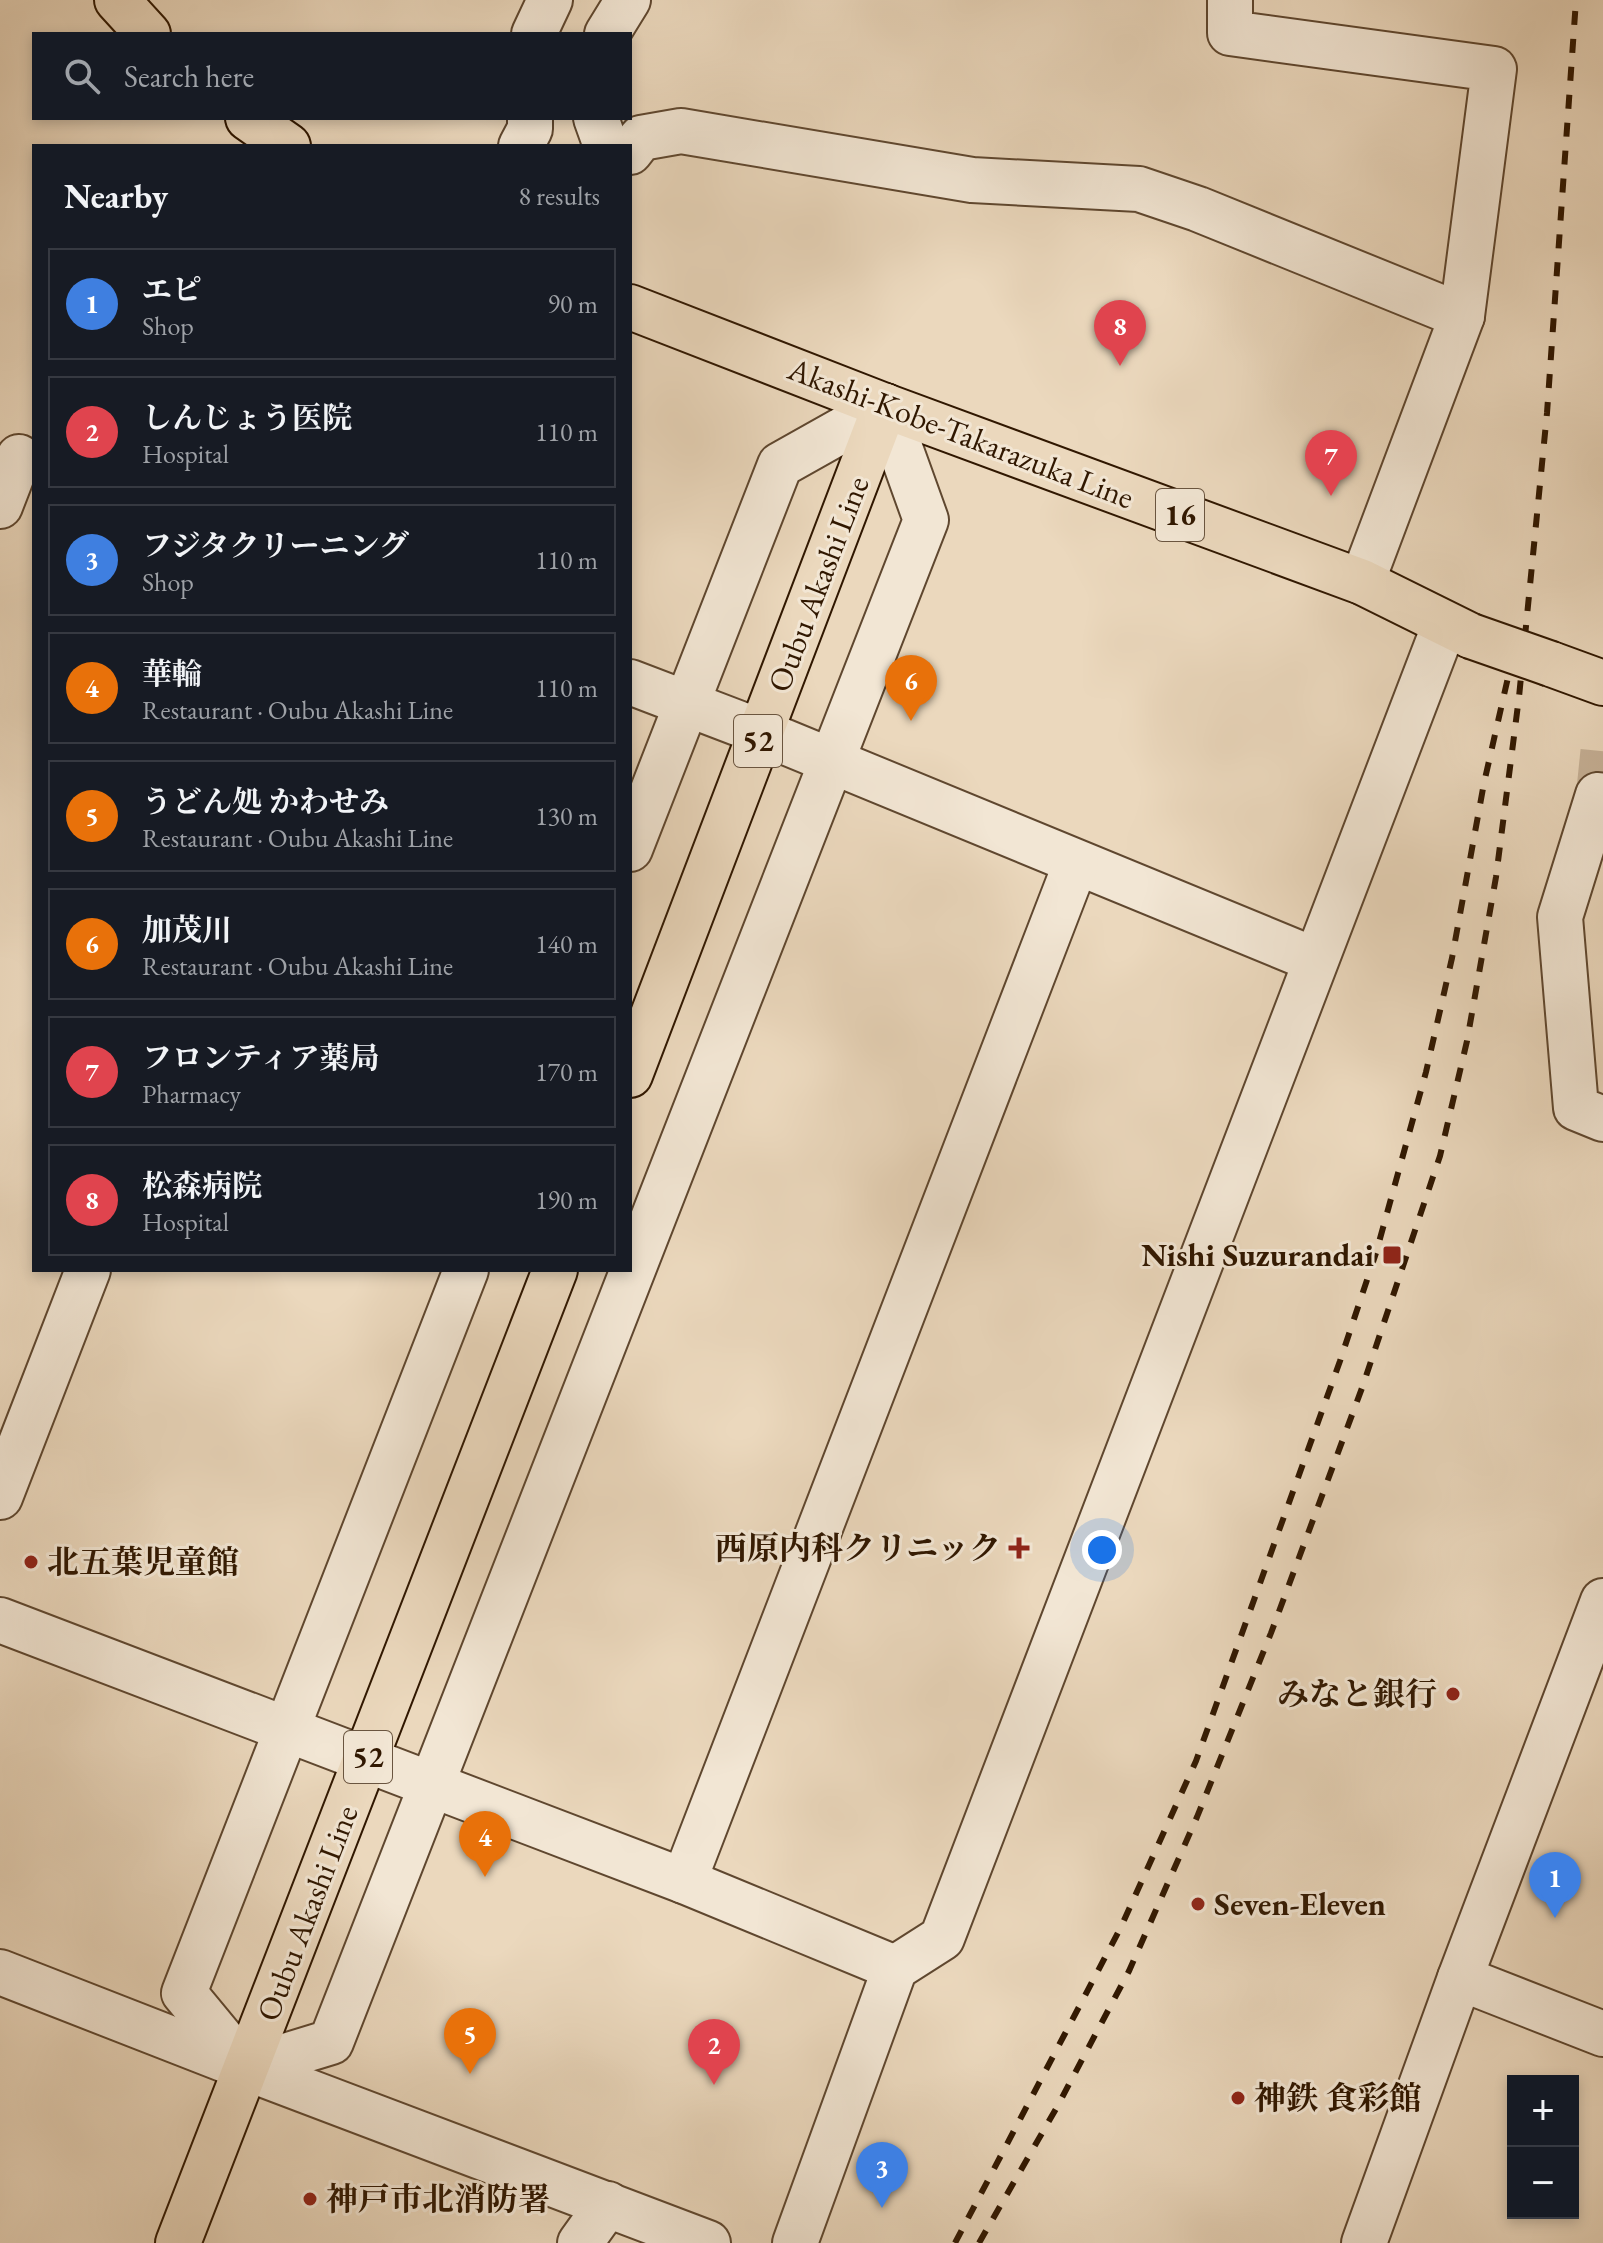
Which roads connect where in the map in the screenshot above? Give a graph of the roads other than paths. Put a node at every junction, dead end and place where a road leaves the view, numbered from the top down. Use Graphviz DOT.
graph roads {
  1 [pos="117,0"];
  2 [pos="628,0"];
  3 [pos="1230,0"];
  4 [pos="146,32"];
  5 [pos="608,32"];
  6 [pos="251,120"];
  7 [pos="530,120"];
  8 [pos="597,120"];
  9 [pos="285,144"];
  10 [pos="522,144"];
  11 [pos="605,144"];
  12 [pos="632,149"];
  13 [pos="632,308"];
  14 [pos="1462,316"];
  15 [pos="885,406"];
  16 [pos="18,451"];
  17 [pos="0,506"];
  18 [pos="1362,582"];
  19 [pos="1458,630"];
  20 [pos="632,683"];
  21 [pos="1603,683"];
  22 [pos="687,703"];
  23 [pos="761,732"];
  24 [pos="831,761"];
  25 [pos="1598,795"];
  26 [pos="632,844"];
  27 [pos="1076,863"];
  28 [pos="1315,960"];
  29 [pos="632,1070"];
  30 [pos="1603,1119"];
  31 [pos="632,1269"];
  32 [pos="87,1272"];
  33 [pos="465,1272"];
  34 [pos="554,1272"];
  35 [pos="631,1272"];
  36 [pos="0,1497"];
  37 [pos="1603,1601"];
  38 [pos="0,1620"];
  39 [pos="287,1731"];
  40 [pos="367,1761"];
  41 [pos="430,1785"];
  42 [pos="684,1881"];
  43 [pos="895,1968"];
  44 [pos="0,1972"];
  45 [pos="1460,1978"];
  46 [pos="1603,2034"];
  47 [pos="246,2068"];
  48 [pos="608,2204"];
  49 [pos="178,2243"];
  50 [pos="580,2243"];
  51 [pos="708,2243"];
  52 [pos="795,2243"];
  53 [pos="1364,2243"];
  1 -- 4 [label="main road"];
  2 -- 5 [label="street"];
  3 -- 14 [label="street"];
  6 -- 9 [label="main road"];
  7 -- 10 [label="street"];
  8 -- 11 [label="street"];
  12 -- 14 [label="street"];
  13 -- 15 [label="main road, Akashi-Kobe-Takarazuka Line / 16"];
  14 -- 18 [label="street"];
  15 -- 18 [label="main road, Akashi-Kobe-Takarazuka Line / 16"];
  15 -- 22 [label="street"];
  15 -- 23 [label="main road, Oubu Akashi Line / 52"];
  15 -- 24 [label="street"];
  16 -- 17 [label="street"];
  18 -- 19 [label="main road, Akashi-Kobe-Takarazuka Line / 16"];
  19 -- 21 [label="main road, Akashi-Kobe-Takarazuka Line / 16, bridge"];
  19 -- 28 [label="street"];
  20 -- 22 [label="street"];
  22 -- 23 [label="street"];
  22 -- 26 [label="street"];
  23 -- 24 [label="street"];
  23 -- 29 [label="main road, Oubu Akashi Line / 52"];
  24 -- 27 [label="street"];
  24 -- 31 [label="street"];
  25 -- 30 [label="street"];
  27 -- 28 [label="street"];
  27 -- 42 [label="street"];
  28 -- 43 [label="street"];
  32 -- 36 [label="street"];
  33 -- 39 [label="street"];
  34 -- 40 [label="main road, Oubu Akashi Line / 52"];
  35 -- 41 [label="street"];
  37 -- 45 [label="street"];
  38 -- 39 [label="street"];
  39 -- 40 [label="street"];
  39 -- 47 [label="street"];
  40 -- 41 [label="street"];
  40 -- 47 [label="main road, Oubu Akashi Line / 52"];
  41 -- 42 [label="street"];
  41 -- 47 [label="street"];
  42 -- 43 [label="street"];
  43 -- 52 [label="street"];
  44 -- 47 [label="street"];
  45 -- 46 [label="street"];
  45 -- 53 [label="street"];
  47 -- 48 [label="street"];
  47 -- 49 [label="main road, Oubu Akashi Line / 52"];
  48 -- 50 [label="street"];
  48 -- 51 [label="street"];
}
